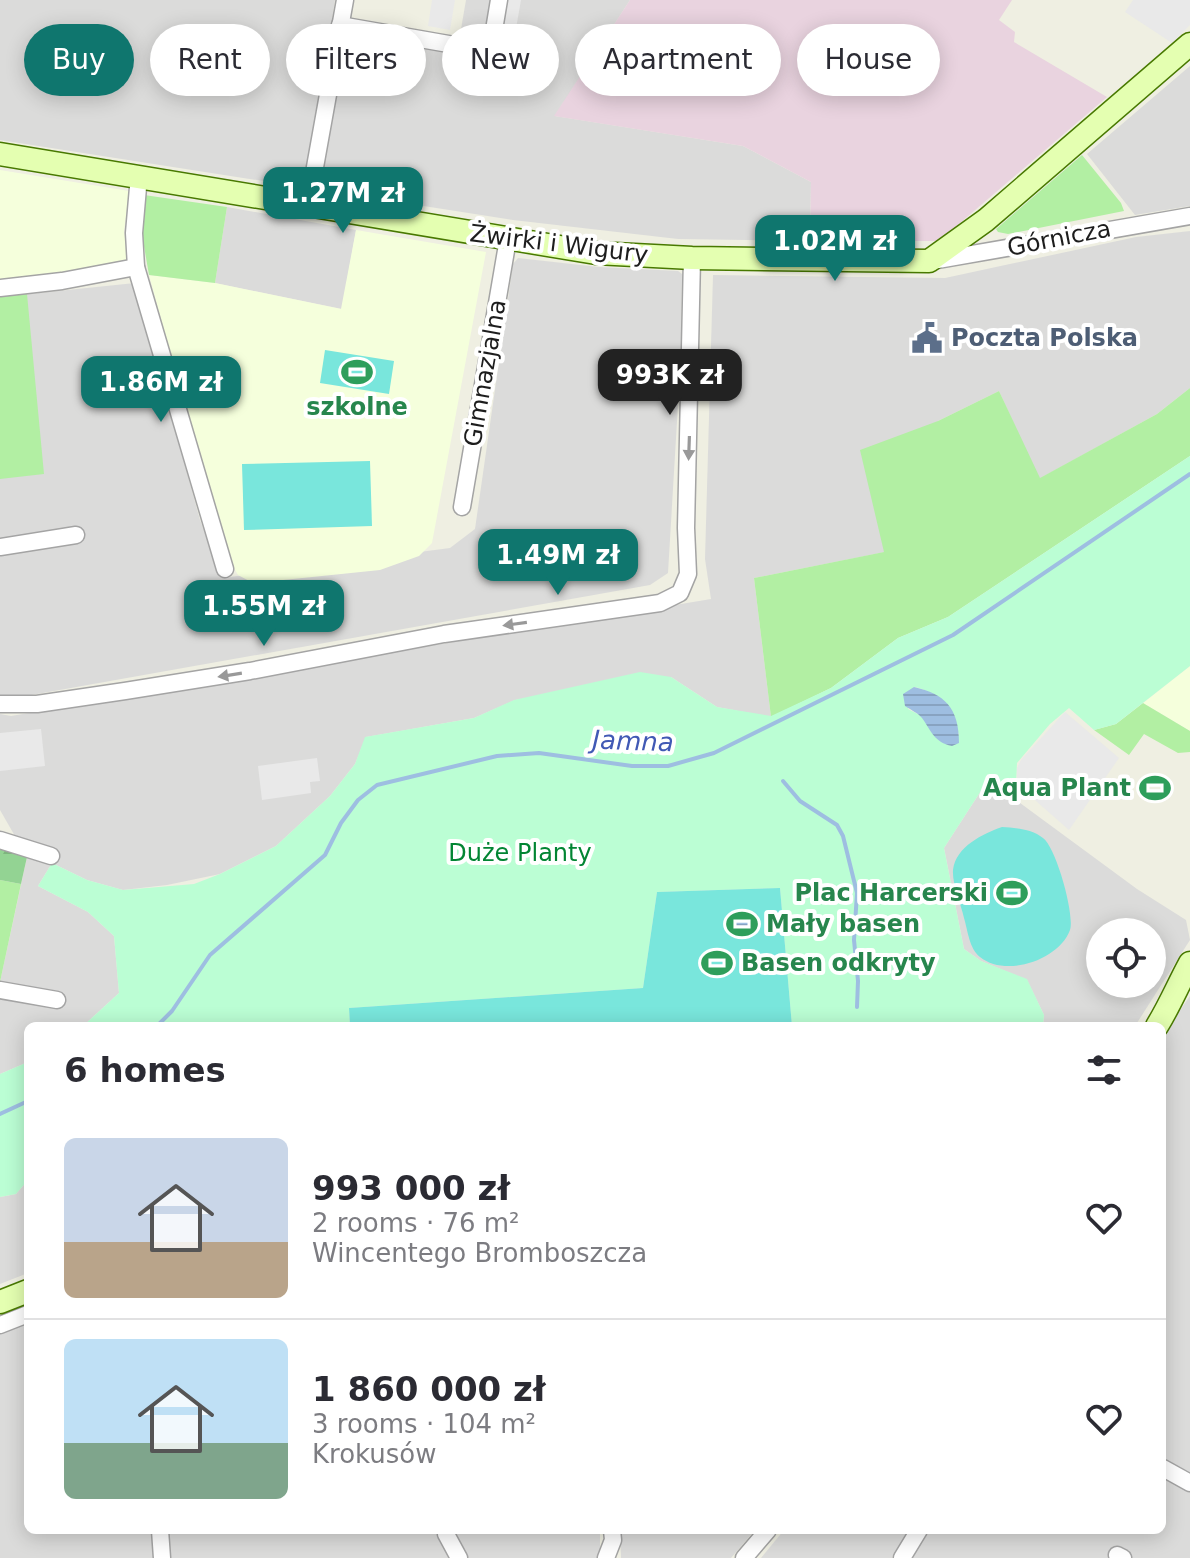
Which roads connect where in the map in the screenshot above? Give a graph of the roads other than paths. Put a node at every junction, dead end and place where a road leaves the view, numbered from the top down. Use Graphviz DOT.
graph roads {
  1 [pos="345,0"];
  2 [pos="499,0"];
  3 [pos="340,24"];
  4 [pos="426,40"];
  5 [pos="1190,44"];
  6 [pos="327,96"];
  7 [pos="0,154"];
  8 [pos="139,176"];
  9 [pos="308,206"];
  10 [pos="1190,216"];
  11 [pos="508,239"];
  12 [pos="692,258"];
  13 [pos="929,261"];
  14 [pos="136,267"];
  15 [pos="0,288"];
  16 [pos="462,507"];
  17 [pos="76,535"];
  18 [pos="0,547"];
  19 [pos="225,569"];
  20 [pos="0,704"];
  21 [pos="0,840"];
  22 [pos="51,856"];
  23 [pos="1190,963"];
  24 [pos="0,990"];
  25 [pos="1183,992"];
  26 [pos="57,1000"];
  27 [pos="1160,1022"];
  28 [pos="24,1293"];
  29 [pos="0,1302"];
  30 [pos="24,1316"];
  31 [pos="0,1325"];
  32 [pos="1166,1470"];
  33 [pos="1190,1483"];
  34 [pos="160,1534"];
  35 [pos="446,1534"];
  36 [pos="612,1534"];
  37 [pos="765,1534"];
  38 [pos="917,1534"];
  39 [pos="162,1558"];
  40 [pos="459,1558"];
  41 [pos="606,1558"];
  42 [pos="744,1558"];
  43 [pos="902,1558"];
  1 -- 3 [label="street"];
  2 -- 4 [label="street"];
  5 -- 13 [label="street"];
  6 -- 9 [label="street"];
  7 -- 8 [label="street, Żwirki i Wigury"];
  8 -- 9 [label="street, Żwirki i Wigury"];
  8 -- 14 [label="street"];
  9 -- 11 [label="street, Żwirki i Wigury"];
  10 -- 13 [label="street, Górnicza"];
  11 -- 12 [label="street, Żwirki i Wigury"];
  11 -- 16 [label="street, Gimnazjalna"];
  12 -- 13 [label="street, Żwirki i Wigury"];
  12 -- 20 [label="street, one-way"];
  14 -- 15 [label="street"];
  14 -- 19 [label="street"];
  17 -- 18 [label="street"];
  21 -- 22 [label="street"];
  23 -- 25 [label="street"];
  24 -- 26 [label="street"];
  25 -- 27 [label="street"];
  28 -- 29 [label="street"];
  30 -- 31 [label="street"];
  32 -- 33 [label="street"];
  34 -- 39 [label="street"];
  35 -- 40 [label="street"];
  36 -- 41 [label="street"];
  37 -- 42 [label="street"];
  38 -- 43 [label="street"];
}
